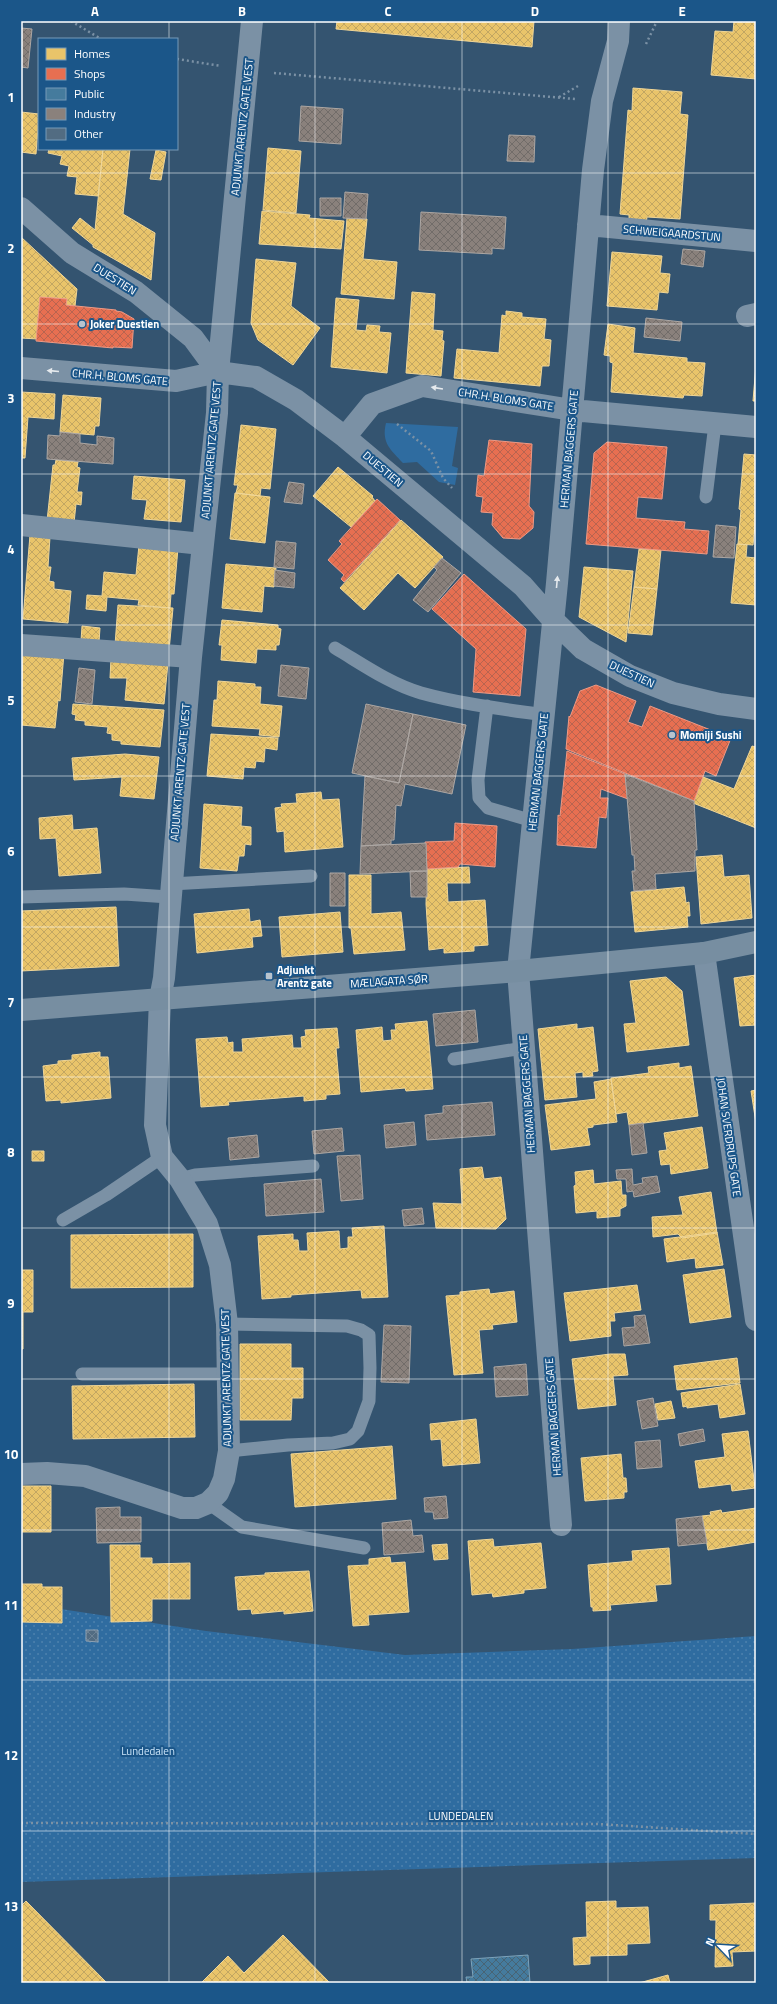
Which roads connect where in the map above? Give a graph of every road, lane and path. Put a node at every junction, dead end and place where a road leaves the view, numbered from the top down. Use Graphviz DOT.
graph roads {
  1 [pos="71,21"];
  2 [pos="252,21"];
  3 [pos="631,21"];
  4 [pos="619,31"];
  5 [pos="99,38"];
  6 [pos="178,59"];
  7 [pos="247,70"];
  8 [pos="602,101"];
  9 [pos="21,208"];
  10 [pos="588,225"];
  11 [pos="756,241"];
  12 [pos="21,368"];
  13 [pos="218,372"];
  14 [pos="572,410"];
  15 [pos="395,422"];
  16 [pos="715,424"];
  17 [pos="756,428"];
  18 [pos="345,437"];
  19 [pos="452,488"];
  20 [pos="706,497"];
  21 [pos="21,525"];
  22 [pos="202,544"];
  23 [pos="553,620"];
  24 [pos="21,645"];
  25 [pos="335,648"];
  26 [pos="191,657"];
  27 [pos="487,706"];
  28 [pos="756,709"];
  29 [pos="544,715"];
  30 [pos="533,821"];
  31 [pos="311,876"];
  32 [pos="170,890"];
  33 [pos="21,897"];
  34 [pos="756,942"];
  35 [pos="704,953"];
  36 [pos="518,971"];
  37 [pos="160,999"];
  38 [pos="21,1010"];
  39 [pos="524,1048"];
  40 [pos="454,1059"];
  41 [pos="162,1157"];
  42 [pos="314,1166"];
  43 [pos="180,1179"];
  44 [pos="63,1220"];
  45 [pos="751,1255"];
  46 [pos="756,1320"];
  47 [pos="227,1324"];
  48 [pos="82,1374"];
  49 [pos="228,1374"];
  50 [pos="228,1451"];
  51 [pos="21,1474"];
  52 [pos="208,1503"];
  53 [pos="561,1525"];
  54 [pos="364,1548"];
  55 [pos="21,1823"];
  56 [pos="756,1834"];
  1 -- 5 [label="path"];
  2 -- 7 [label="street, ADJUNKT ARENTZ GATE VEST"];
  3 -- 4 [label="street, HERMAN BAGGERS GATE"];
  4 -- 8 [label="street, HERMAN BAGGERS GATE"];
  6 -- 7 [label="path"];
  7 -- 8 [label="path"];
  7 -- 13 [label="street, ADJUNKT ARENTZ GATE VEST"];
  8 -- 10 [label="street, HERMAN BAGGERS GATE"];
  9 -- 13 [label="street, DUESTIEN"];
  10 -- 11 [label="street, SCHWEIGAARDSTUN"];
  10 -- 14 [label="street, HERMAN BAGGERS GATE"];
  13 -- 12 [label="street, CHR.H. BLOMS GATE, one-way"];
  13 -- 18 [label="street, DUESTIEN"];
  13 -- 22 [label="street, ADJUNKT ARENTZ GATE VEST"];
  14 -- 16 [label="street, CHR.H. BLOMS GATE"];
  14 -- 18 [label="street, CHR.H. BLOMS GATE, one-way"];
  23 -- 14 [label="street, HERMAN BAGGERS GATE, one-way"];
  15 -- 19 [label="path"];
  16 -- 17 [label="street, CHR.H. BLOMS GATE"];
  16 -- 20 [label="lane"];
  18 -- 23 [label="street, DUESTIEN"];
  21 -- 22 [label="street"];
  22 -- 26 [label="street, ADJUNKT ARENTZ GATE VEST"];
  23 -- 28 [label="street, DUESTIEN"];
  23 -- 29 [label="street, HERMAN BAGGERS GATE"];
  24 -- 26 [label="street"];
  25 -- 27 [label="lane"];
  26 -- 32 [label="street, ADJUNKT ARENTZ GATE VEST"];
  27 -- 29 [label="lane"];
  27 -- 30 [label="lane"];
  29 -- 30 [label="street, HERMAN BAGGERS GATE"];
  30 -- 36 [label="street, HERMAN BAGGERS GATE"];
  31 -- 32 [label="lane"];
  32 -- 33 [label="lane"];
  32 -- 37 [label="street, ADJUNKT ARENTZ GATE VEST"];
  34 -- 35 [label="street, MÆLAGATA SØR"];
  35 -- 36 [label="street, MÆLAGATA SØR"];
  35 -- 45 [label="street, JOHAN SVERDRUPS GATE"];
  36 -- 37 [label="street, MÆLAGATA SØR"];
  36 -- 39 [label="street, HERMAN BAGGERS GATE"];
  37 -- 38 [label="street, MÆLAGATA SØR"];
  37 -- 41 [label="street, ADJUNKT ARENTZ GATE VEST"];
  39 -- 40 [label="lane"];
  39 -- 53 [label="street, HERMAN BAGGERS GATE"];
  41 -- 43 [label="street, ADJUNKT ARENTZ GATE VEST"];
  41 -- 44 [label="lane"];
  42 -- 43 [label="lane"];
  43 -- 47 [label="street, ADJUNKT ARENTZ GATE VEST"];
  45 -- 46 [label="street, JOHAN SVERDRUPS GATE"];
  47 -- 49 [label="street, ADJUNKT ARENTZ GATE VEST"];
  47 -- 50 [label="lane"];
  48 -- 49 [label="lane"];
  49 -- 50 [label="street, ADJUNKT ARENTZ GATE VEST"];
  50 -- 52 [label="street, ADJUNKT ARENTZ GATE VEST"];
  51 -- 52 [label="street"];
  52 -- 54 [label="lane"];
  55 -- 56 [label="path, LUNDEDALEN"];
}
